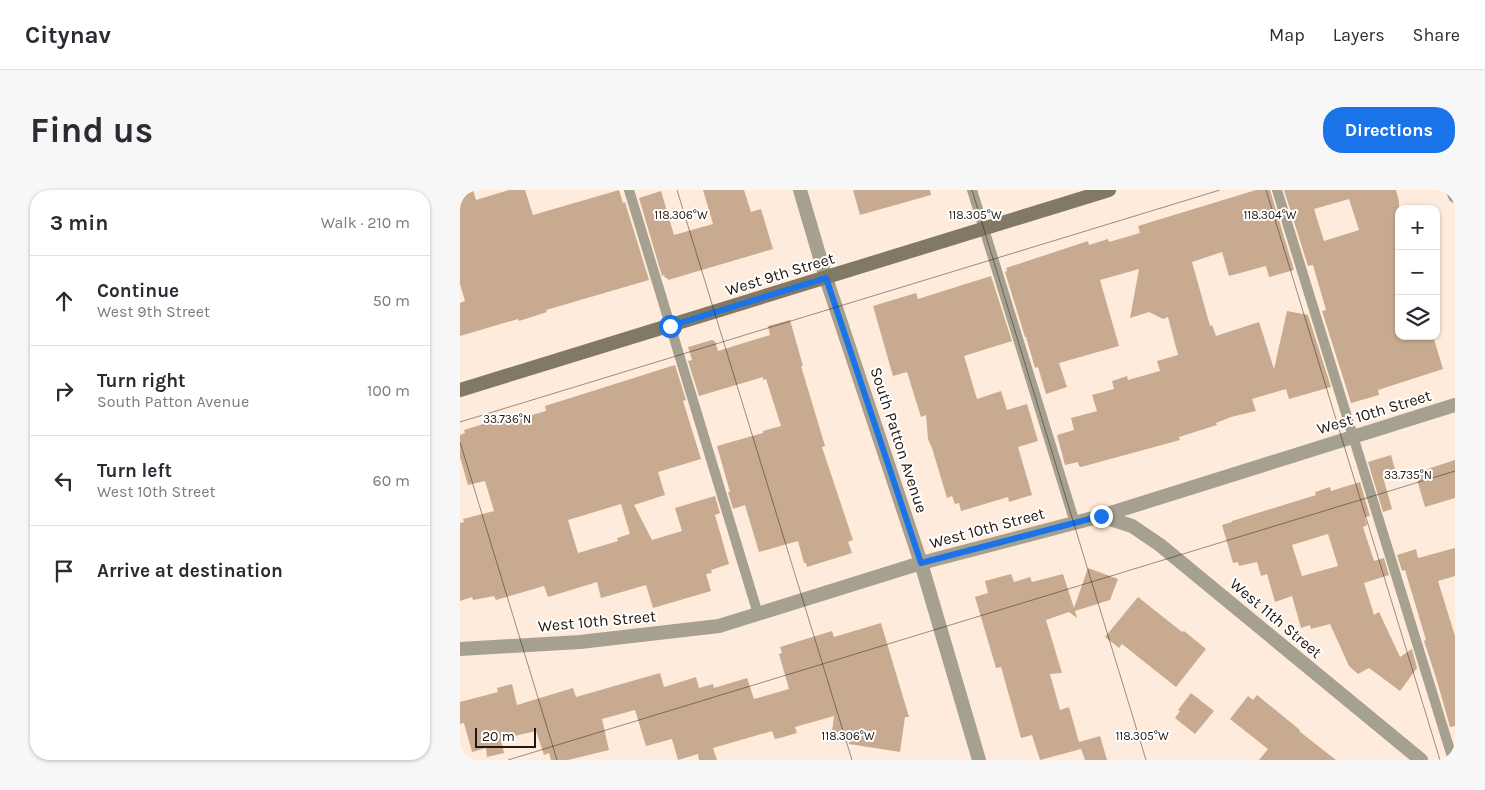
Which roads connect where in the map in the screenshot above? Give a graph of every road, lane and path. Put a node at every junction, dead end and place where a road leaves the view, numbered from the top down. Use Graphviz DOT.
graph roads {
  1 [pos="629,190"];
  2 [pos="800,190"];
  3 [pos="972,190"];
  4 [pos="1109,190"];
  5 [pos="1277,190"];
  6 [pos="1453,190"];
  7 [pos="1455,196"];
  8 [pos="984,229"];
  9 [pos="826,278"];
  10 [pos="670,326"];
  11 [pos="460,390"];
  12 [pos="1455,405"];
  13 [pos="1352,437"];
  14 [pos="1101,516"];
  15 [pos="1075,523"];
  16 [pos="921,563"];
  17 [pos="758,614"];
  18 [pos="460,647"];
  19 [pos="979,760"];
  20 [pos="1421,760"];
  21 [pos="1453,760"];
  1 -- 10 [label="lane"];
  2 -- 9 [label="street, South Patton Avenue"];
  3 -- 8 [label="lane"];
  4 -- 8 [label="main road, West 9th Street"];
  5 -- 13 [label="lane"];
  6 -- 7 [label="street"];
  8 -- 9 [label="main road, West 9th Street"];
  8 -- 15 [label="lane"];
  9 -- 10 [label="main road, West 9th Street"];
  9 -- 16 [label="street, South Patton Avenue"];
  10 -- 11 [label="main road, West 9th Street"];
  10 -- 17 [label="lane"];
  12 -- 13 [label="street, West 10th Street"];
  13 -- 14 [label="street, West 10th Street"];
  13 -- 21 [label="lane"];
  14 -- 15 [label="street, West 10th Street"];
  14 -- 20 [label="street, West 11th Street"];
  15 -- 16 [label="street, West 10th Street"];
  16 -- 17 [label="street, West 10th Street"];
  16 -- 19 [label="street, South Patton Avenue"];
  17 -- 18 [label="street, West 10th Street"];
}
